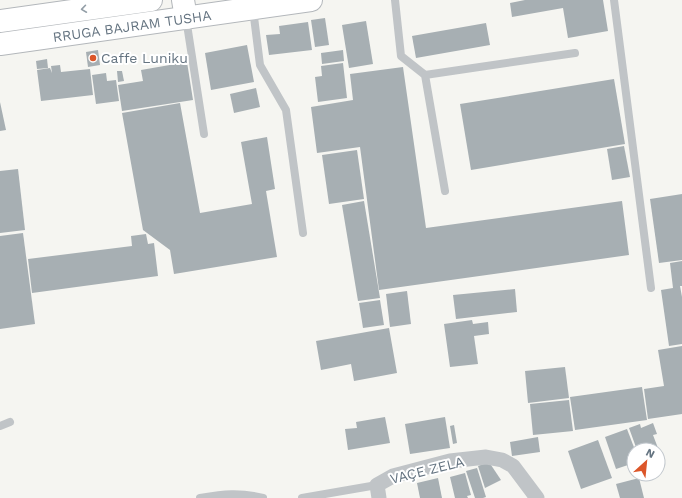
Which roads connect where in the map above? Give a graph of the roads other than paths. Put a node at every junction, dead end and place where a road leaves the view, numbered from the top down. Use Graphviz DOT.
graph roads {
  1 [pos="151,0"];
  2 [pos="311,0"];
  3 [pos="395,0"];
  4 [pos="614,0"];
  5 [pos="253,8"];
  6 [pos="185,9"];
  7 [pos="0,21"];
  8 [pos="0,44"];
  9 [pos="576,53"];
  10 [pos="425,76"];
  11 [pos="204,134"];
  12 [pos="445,191"];
  13 [pos="303,233"];
  14 [pos="651,288"];
  15 [pos="10,422"];
  16 [pos="0,426"];
  17 [pos="378,491"];
  18 [pos="200,498"];
  19 [pos="263,498"];
  20 [pos="302,498"];
  21 [pos="536,498"];
  1 -- 7 [label="main road, RRUGA BAJRAM TUSHA, one-way"];
  2 -- 5 [label="main road, RRUGA BAJRAM TUSHA"];
  3 -- 10 [label="lane"];
  4 -- 14 [label="lane"];
  5 -- 6 [label="main road, RRUGA BAJRAM TUSHA"];
  5 -- 13 [label="lane"];
  6 -- 8 [label="main road, RRUGA BAJRAM TUSHA"];
  6 -- 11 [label="lane"];
  9 -- 10 [label="lane"];
  10 -- 12 [label="lane"];
  15 -- 16 [label="lane"];
  17 -- 20 [label="lane, VAÇE ZELA"];
  17 -- 21 [label="street, VAÇE ZELA"];
  18 -- 19 [label="lane"];
}
